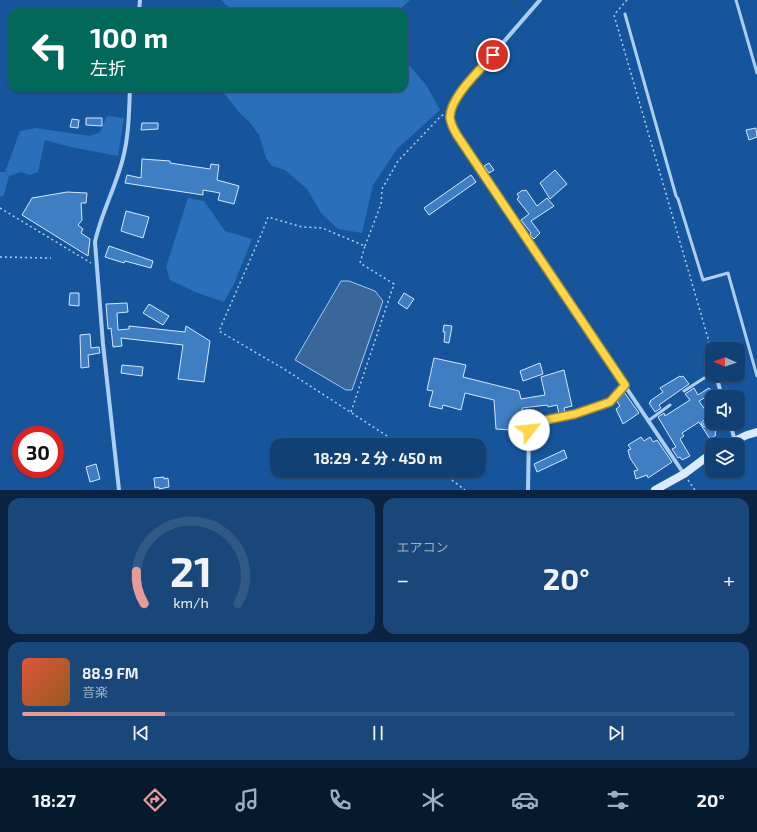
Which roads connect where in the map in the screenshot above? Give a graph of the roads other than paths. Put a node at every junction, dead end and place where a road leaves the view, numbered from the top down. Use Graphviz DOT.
graph roads {
  1 [pos="540,0"];
  2 [pos="736,0"];
  3 [pos="625,14"];
  4 [pos="757,73"];
  5 [pos="130,92"];
  6 [pos="757,376"];
  7 [pos="705,378"];
  8 [pos="625,385"];
  9 [pos="684,391"];
  10 [pos="670,406"];
  11 [pos="648,421"];
  12 [pos="757,432"];
  13 [pos="741,438"];
  14 [pos="705,458"];
  15 [pos="684,474"];
  16 [pos="664,488"];
  17 [pos="119,490"];
  18 [pos="528,490"];
  19 [pos="655,490"];
  1 -- 8 [label="street"];
  2 -- 4 [label="lane"];
  3 -- 6 [label="lane"];
  5 -- 17 [label="street"];
  7 -- 9 [label="lane"];
  8 -- 11 [label="street"];
  8 -- 18 [label="street"];
  10 -- 11 [label="lane"];
  11 -- 15 [label="street"];
  12 -- 13 [label="street"];
  14 -- 15 [label="street"];
  15 -- 16 [label="street"];
  16 -- 19 [label="street"];
}
